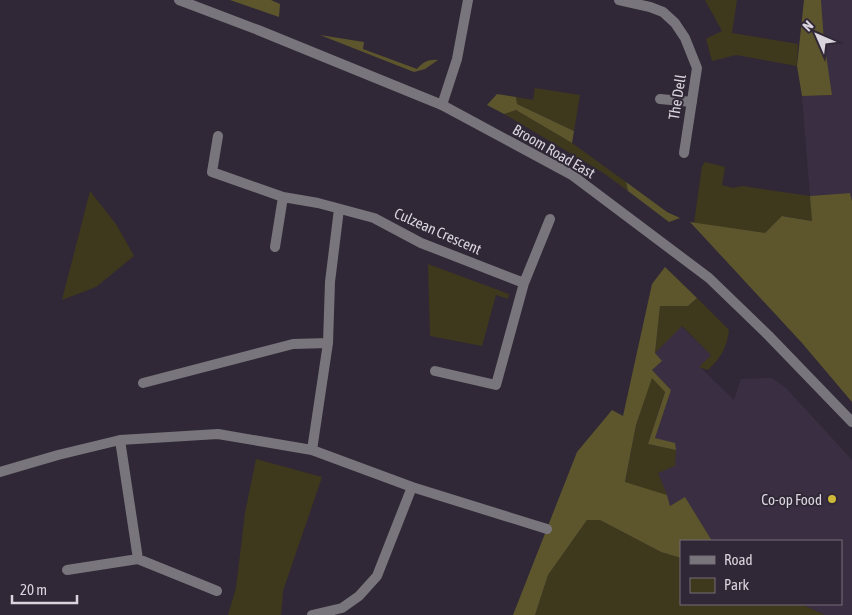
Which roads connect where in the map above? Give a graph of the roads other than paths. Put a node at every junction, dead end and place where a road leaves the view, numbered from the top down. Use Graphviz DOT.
graph roads {
  1 [pos="180,0"];
  2 [pos="468,0"];
  3 [pos="619,0"];
  4 [pos="660,98"];
  5 [pos="692,102"];
  6 [pos="442,105"];
  7 [pos="218,136"];
  8 [pos="684,152"];
  9 [pos="283,197"];
  10 [pos="339,209"];
  11 [pos="550,218"];
  12 [pos="275,248"];
  13 [pos="524,283"];
  14 [pos="328,343"];
  15 [pos="434,371"];
  16 [pos="143,383"];
  17 [pos="852,422"];
  18 [pos="120,440"];
  19 [pos="312,450"];
  20 [pos="0,472"];
  21 [pos="412,487"];
  22 [pos="547,529"];
  23 [pos="138,559"];
  24 [pos="67,570"];
  25 [pos="217,591"];
  26 [pos="343,612"];
  27 [pos="312,615"];
  1 -- 6 [label="street, Broom Road East"];
  2 -- 6 [label="street"];
  3 -- 5 [label="street, The Dell"];
  4 -- 5 [label="street"];
  5 -- 8 [label="street, The Dell"];
  6 -- 17 [label="street, Broom Road East"];
  7 -- 9 [label="street, Culzean Crescent"];
  9 -- 10 [label="street, Culzean Crescent"];
  9 -- 12 [label="street"];
  10 -- 13 [label="street, Culzean Crescent"];
  10 -- 14 [label="street"];
  11 -- 13 [label="street"];
  13 -- 15 [label="street"];
  14 -- 16 [label="street"];
  14 -- 19 [label="street"];
  18 -- 19 [label="street"];
  18 -- 20 [label="street"];
  18 -- 23 [label="street"];
  19 -- 21 [label="street"];
  21 -- 22 [label="street"];
  21 -- 26 [label="street"];
  23 -- 24 [label="street"];
  23 -- 25 [label="street"];
  26 -- 27 [label="street"];
}
